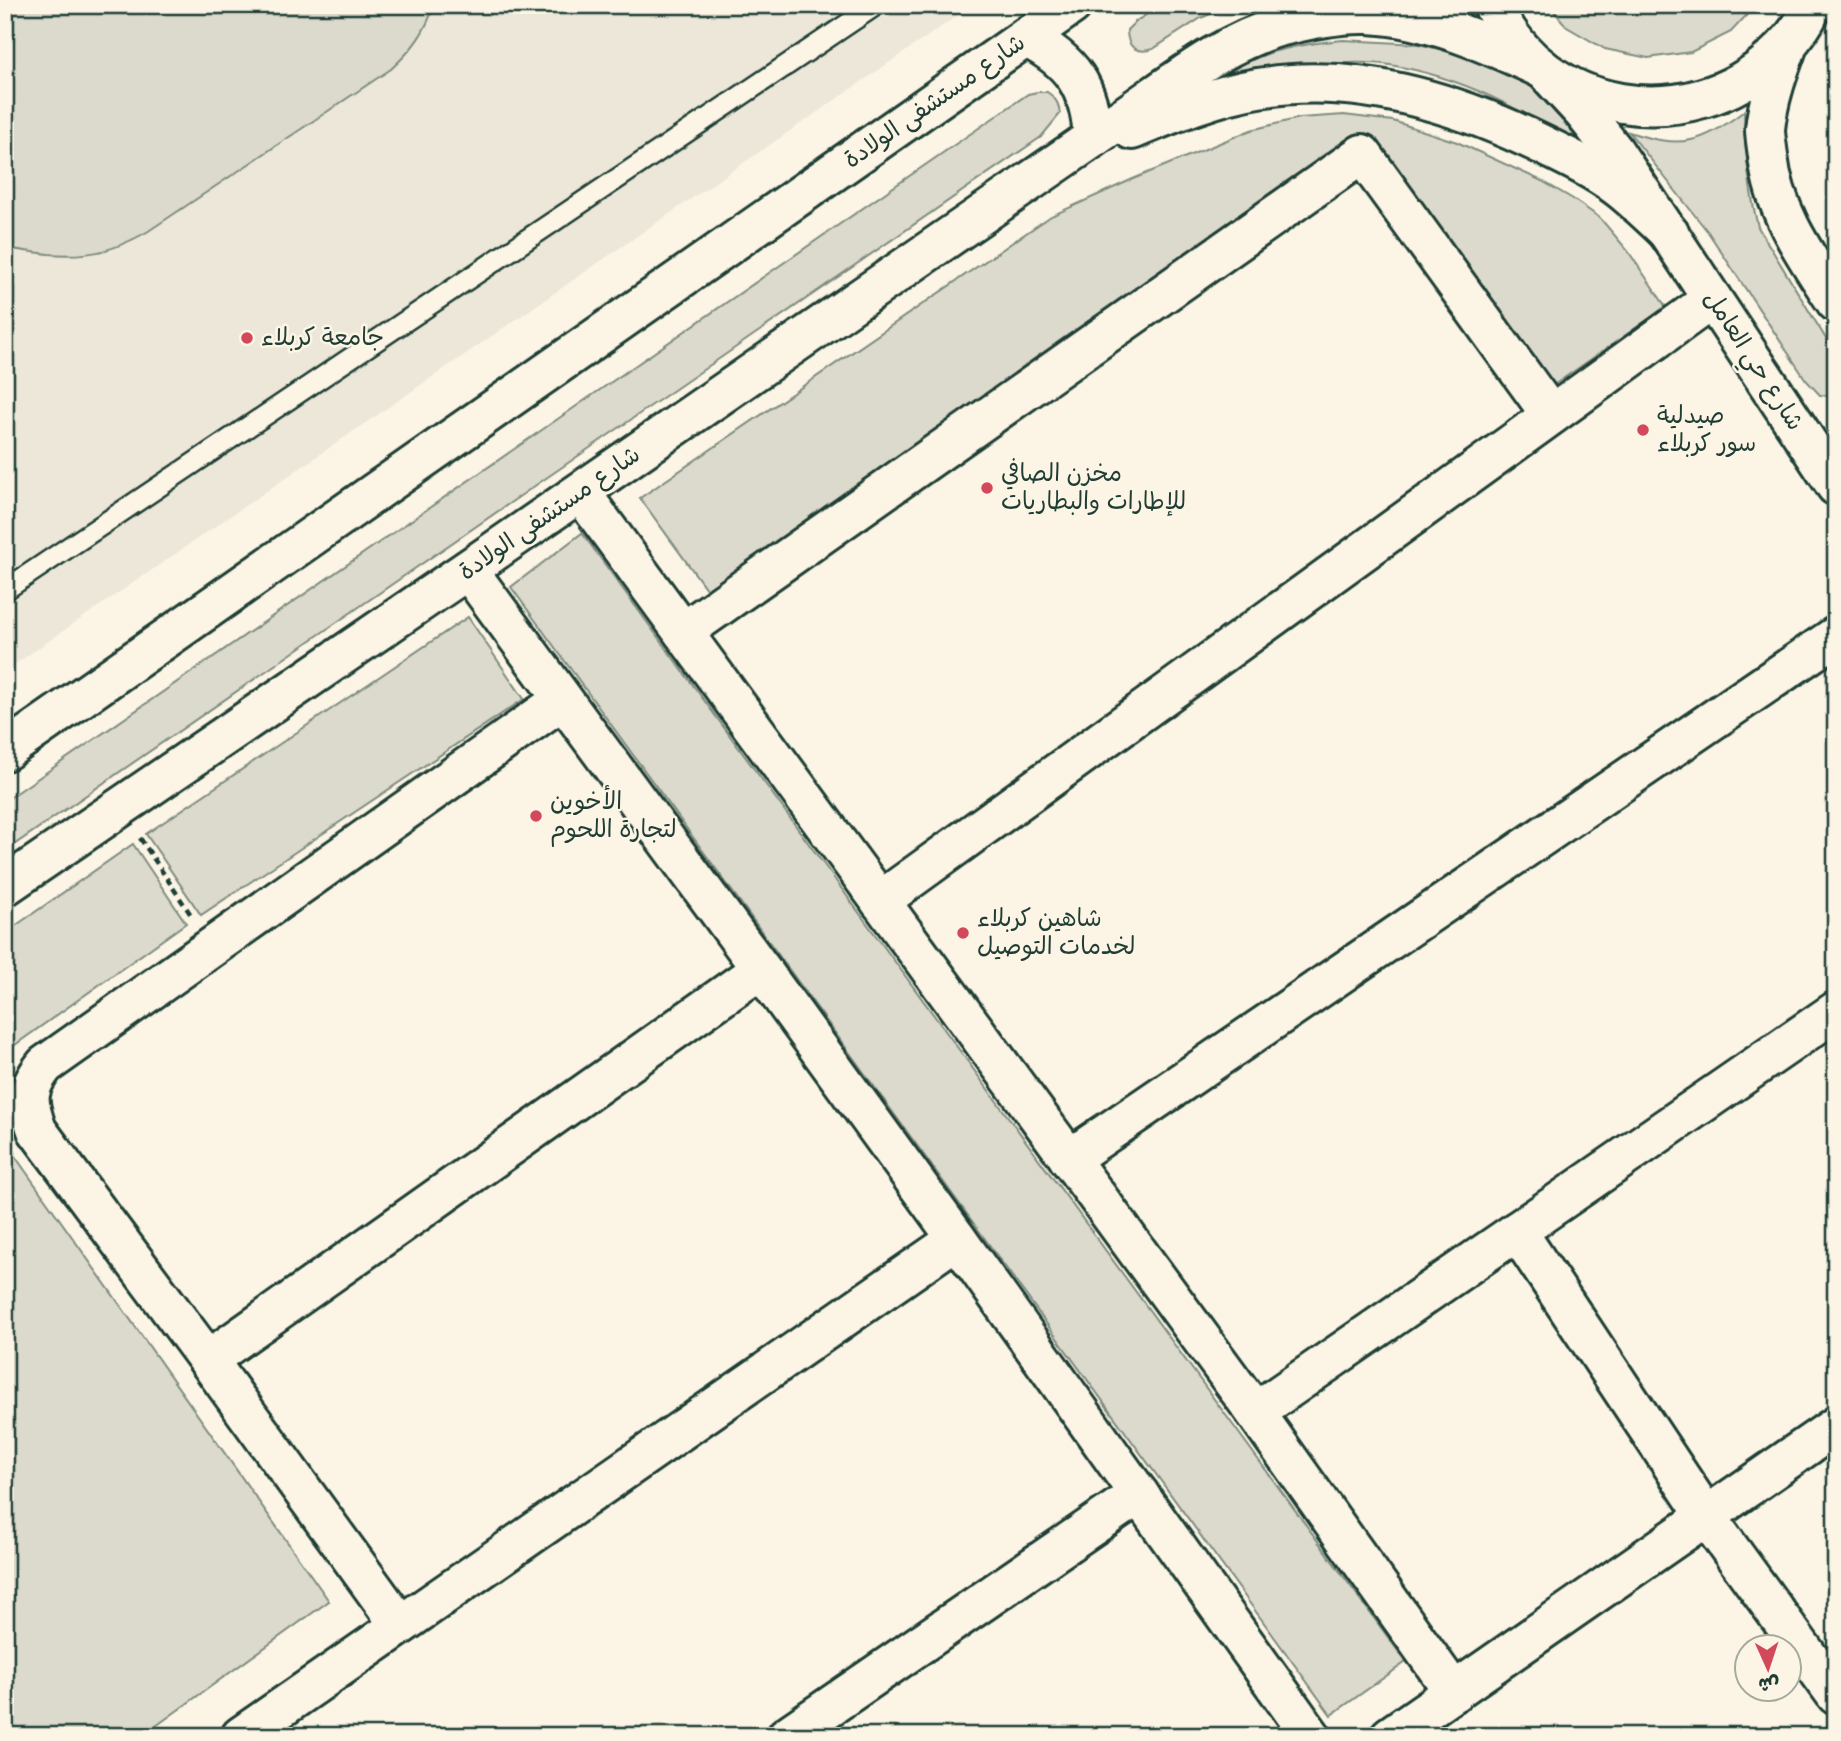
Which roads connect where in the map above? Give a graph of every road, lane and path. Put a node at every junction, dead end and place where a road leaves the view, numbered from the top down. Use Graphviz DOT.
graph roads {
  1 [pos="876,5"];
  2 [pos="1072,5"];
  3 [pos="1493,5"];
  4 [pos="1813,5"];
  5 [pos="1027,37"];
  6 [pos="1788,45"];
  7 [pos="1541,68"];
  8 [pos="1093,138"];
  9 [pos="1033,179"];
  10 [pos="1670,234"];
  11 [pos="1712,299"];
  12 [pos="1836,302"];
  13 [pos="1551,415"];
  14 [pos="1836,486"];
  15 [pos="581,493"];
  16 [pos="468,570"];
  17 [pos="5,590"];
  18 [pos="683,632"];
  19 [pos="1836,636"];
  20 [pos="562,700"];
  21 [pos="5,751"];
  22 [pos="120,808"];
  23 [pos="5,886"];
  24 [pos="880,901"];
  25 [pos="213,946"];
  26 [pos="761,969"];
  27 [pos="1836,1011"];
  28 [pos="1069,1159"];
  29 [pos="1517,1231"];
  30 [pos="957,1239"];
  31 [pos="208,1360"];
  32 [pos="1255,1412"];
  33 [pos="1836,1426"];
  34 [pos="1139,1494"];
  35 [pos="1706,1516"];
  36 [pos="400,1625"];
  37 [pos="1454,1692"];
  38 [pos="1836,1695"];
  39 [pos="246,1734"];
  40 [pos="787,1736"];
  41 [pos="1311,1736"];
  42 [pos="1391,1736"];
  1 -- 17 [label="lane"];
  2 -- 5 [label="street, شارع مستشفى الولادة"];
  3 -- 7 [label="street"];
  4 -- 6 [label="street"];
  5 -- 8 [label="street"];
  5 -- 21 [label="street, شارع مستشفى الولادة"];
  6 -- 7 [label="street"];
  6 -- 12 [label="street"];
  7 -- 8 [label="street, شارع مستشفى الولادة"];
  7 -- 10 [label="street"];
  8 -- 9 [label="street, شارع مستشفى الولادة"];
  9 -- 10 [label="street"];
  9 -- 15 [label="street, شارع مستشفى الولادة"];
  10 -- 11 [label="street, شارع حي العامل"];
  11 -- 13 [label="street"];
  11 -- 14 [label="street, شارع حي العامل"];
  13 -- 18 [label="street"];
  13 -- 24 [label="street"];
  15 -- 16 [label="street, شارع مستشفى الولادة"];
  15 -- 18 [label="street"];
  16 -- 20 [label="street"];
  16 -- 22 [label="street, شارع مستشفى الولادة"];
  18 -- 24 [label="street"];
  19 -- 28 [label="street"];
  20 -- 25 [label="street"];
  20 -- 26 [label="street"];
  22 -- 23 [label="street, شارع مستشفى الولادة"];
  22 -- 25 [label="path"];
  24 -- 28 [label="street"];
  25 -- 31 [label="street"];
  26 -- 30 [label="street"];
  26 -- 31 [label="street"];
  27 -- 29 [label="street"];
  28 -- 32 [label="street"];
  29 -- 32 [label="street"];
  29 -- 35 [label="street"];
  30 -- 34 [label="street"];
  30 -- 36 [label="street"];
  31 -- 36 [label="street"];
  32 -- 37 [label="street"];
  33 -- 35 [label="street"];
  34 -- 40 [label="street"];
  34 -- 41 [label="street"];
  35 -- 37 [label="street"];
  35 -- 38 [label="street"];
  36 -- 39 [label="street"];
  37 -- 42 [label="street"];
}
